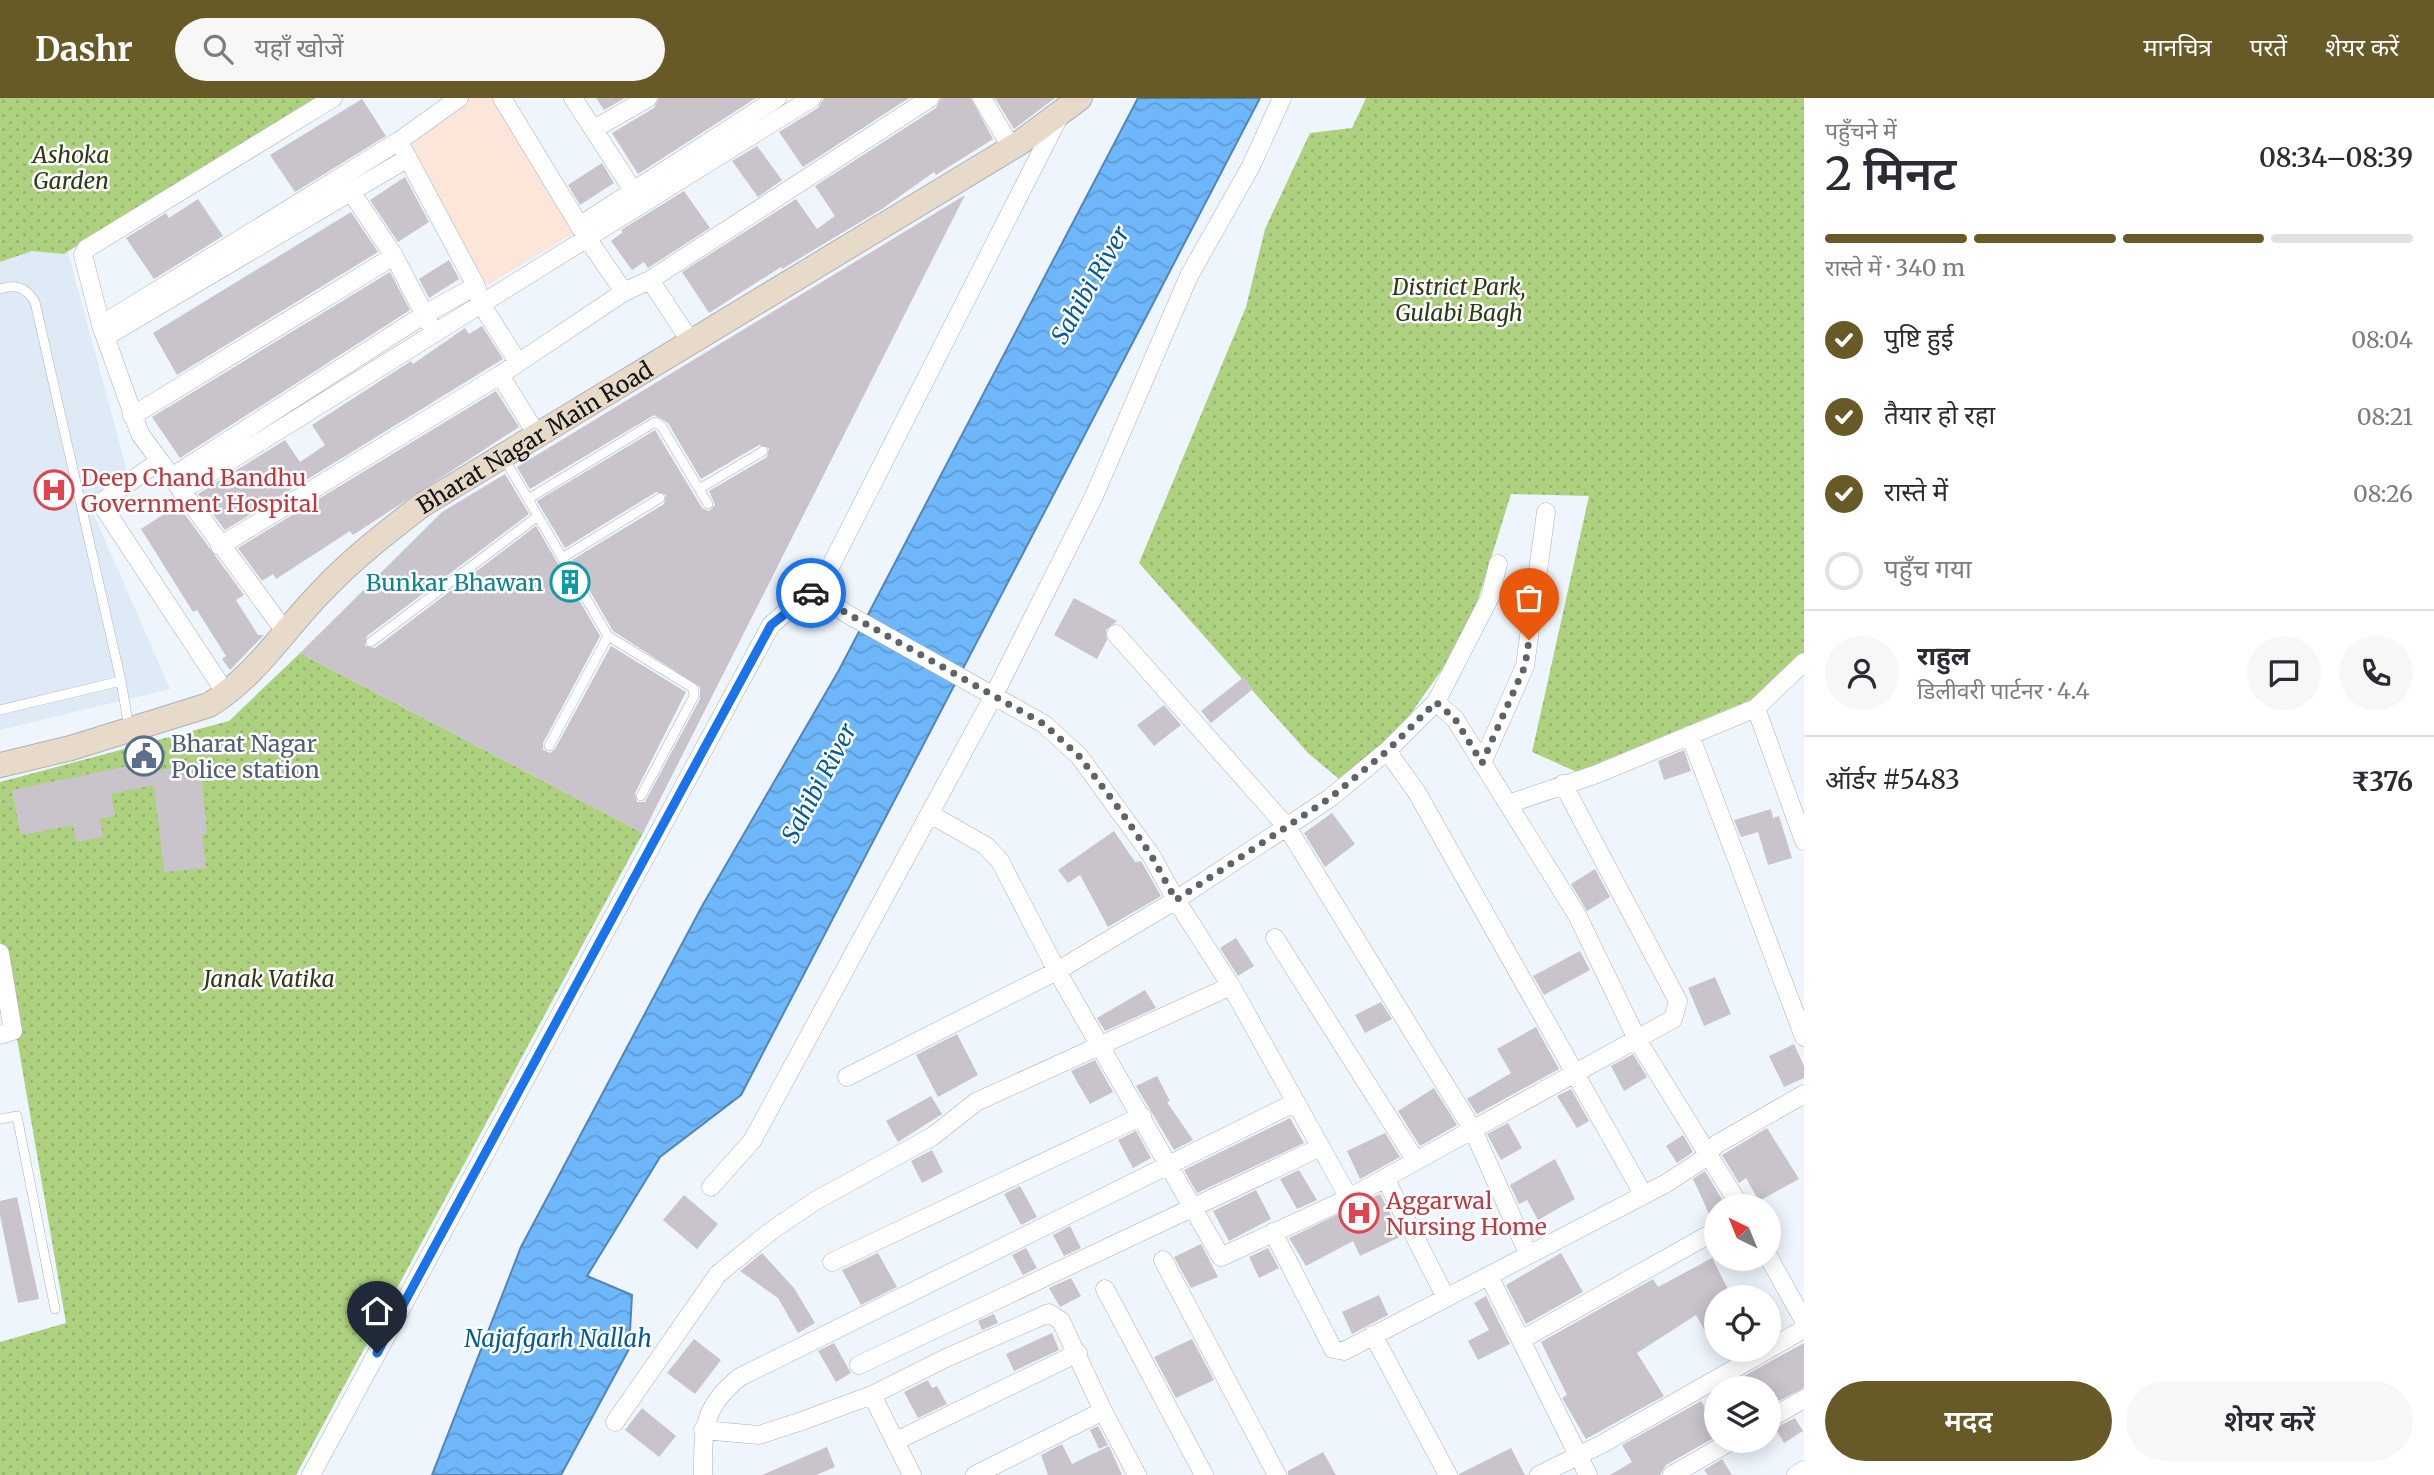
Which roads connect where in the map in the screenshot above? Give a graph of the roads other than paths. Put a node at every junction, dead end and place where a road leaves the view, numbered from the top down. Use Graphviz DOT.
graph roads {
  1 [pos="333,98"];
  2 [pos="459,98"];
  3 [pos="573,98"];
  4 [pos="648,98"];
  5 [pos="777,98"];
  6 [pos="812,98"];
  7 [pos="930,98"];
  8 [pos="982,98"];
  9 [pos="1282,98"];
  10 [pos="506,99"];
  11 [pos="1071,105"];
  12 [pos="594,129"];
  13 [pos="399,141"];
  14 [pos="1011,147"];
  15 [pos="408,158"];
  16 [pos="352,193"];
  17 [pos="637,196"];
  18 [pos="583,232"];
  19 [pos="394,256"];
  20 [pos="650,280"];
  21 [pos="0,289"];
  22 [pos="624,292"];
  23 [pos="479,295"];
  24 [pos="425,314"];
  25 [pos="104,331"];
  26 [pos="434,333"];
  27 [pos="691,342"];
  28 [pos="518,362"];
  29 [pos="500,375"];
  30 [pos="132,416"];
  31 [pos="537,435"];
  32 [pos="763,451"];
  33 [pos="503,457"];
  34 [pos="159,462"];
  35 [pos="176,485"];
  36 [pos="699,489"];
  37 [pos="660,498"];
  38 [pos="528,499"];
  39 [pos="708,504"];
  40 [pos="1546,512"];
  41 [pos="538,516"];
  42 [pos="220,546"];
  43 [pos="562,558"];
  44 [pos="1498,564"];
  45 [pos="813,592"];
  46 [pos="287,634"];
  47 [pos="1116,634"];
  48 [pos="608,636"];
  49 [pos="370,642"];
  50 [pos="1804,662"];
  51 [pos="121,681"];
  52 [pos="227,695"];
  53 [pos="994,695"];
  54 [pos="1436,702"];
  55 [pos="1756,708"];
  56 [pos="0,710"];
  57 [pos="129,730"];
  58 [pos="1690,735"];
  59 [pos="549,746"];
  60 [pos="1387,751"];
  61 [pos="1482,763"];
  62 [pos="0,765"];
  63 [pos="1563,784"];
  64 [pos="641,796"];
  65 [pos="1508,804"];
  66 [pos="930,814"];
  67 [pos="1287,827"];
  68 [pos="1804,841"];
  69 [pos="1176,900"];
  70 [pos="1275,938"];
  71 [pos="0,953"];
  72 [pos="1057,971"];
  73 [pos="1231,986"];
  74 [pos="0,1035"];
  75 [pos="1804,1037"];
  76 [pos="1638,1041"];
  77 [pos="1102,1046"];
  78 [pos="1576,1074"];
  79 [pos="847,1077"];
  80 [pos="1804,1094"];
  81 [pos="1296,1102"];
  82 [pos="1142,1116"];
  83 [pos="0,1119"];
  84 [pos="1474,1130"];
  85 [pos="1321,1147"];
  86 [pos="1707,1155"];
  87 [pos="1416,1161"];
  88 [pos="1168,1164"];
  89 [pos="1384,1178"];
  90 [pos="711,1187"];
  91 [pos="1643,1194"];
  92 [pos="1732,1194"];
  93 [pos="1349,1198"];
  94 [pos="1194,1208"];
  95 [pos="1273,1233"];
  96 [pos="1704,1237"];
  97 [pos="1528,1253"];
  98 [pos="1163,1260"];
  99 [pos="832,1262"];
  100 [pos="1776,1271"];
  101 [pos="1489,1276"];
  102 [pos="1105,1289"];
  103 [pos="1446,1296"];
  104 [pos="55,1309"];
  105 [pos="1804,1321"];
  106 [pos="1804,1329"];
  107 [pos="1373,1335"];
  108 [pos="1521,1340"];
  109 [pos="1781,1342"];
  110 [pos="1078,1353"];
  111 [pos="1746,1362"];
  112 [pos="859,1365"];
  113 [pos="872,1395"];
  114 [pos="1804,1399"];
  115 [pos="1103,1410"];
  116 [pos="1781,1412"];
  117 [pos="615,1422"];
  118 [pos="703,1430"];
  119 [pos="896,1441"];
  120 [pos="1710,1453"];
  121 [pos="1578,1455"];
  122 [pos="1804,1470"];
  123 [pos="1134,1471"];
  124 [pos="311,1475"];
  125 [pos="704,1475"];
  126 [pos="912,1475"];
  127 [pos="975,1475"];
  128 [pos="1115,1475"];
  129 [pos="1204,1475"];
  130 [pos="1277,1475"];
  131 [pos="1448,1475"];
  132 [pos="1539,1475"];
  133 [pos="1588,1475"];
  134 [pos="1672,1475"];
  135 [pos="1796,1475"];
  1 -- 25 [label="street"];
  2 -- 13 [label="street"];
  3 -- 12 [label="street"];
  4 -- 12 [label="street"];
  5 -- 17 [label="street"];
  6 -- 17 [label="street"];
  7 -- 20 [label="street"];
  8 -- 14 [label="street"];
  9 -- 53 [label="street"];
  10 -- 18 [label="street"];
  11 -- 14 [label="street, Bharat Nagar Main Road"];
  11 -- 45 [label="street"];
  12 -- 17 [label="street"];
  13 -- 15 [label="street"];
  13 -- 25 [label="street"];
  14 -- 27 [label="street, Bharat Nagar Main Road"];
  15 -- 16 [label="street"];
  15 -- 23 [label="street"];
  16 -- 19 [label="street"];
  16 -- 25 [label="street"];
  17 -- 18 [label="street"];
  18 -- 22 [label="street"];
  18 -- 23 [label="street"];
  19 -- 24 [label="street"];
  19 -- 30 [label="street"];
  20 -- 22 [label="street"];
  20 -- 27 [label="street"];
  21 -- 51 [label="lane"];
  22 -- 28 [label="street"];
  23 -- 24 [label="street"];
  23 -- 26 [label="street"];
  23 -- 28 [label="street"];
  24 -- 26 [label="street"];
  24 -- 35 [label="street"];
  25 -- 30 [label="street"];
  26 -- 35 [label="street"];
  27 -- 31 [label="street, Bharat Nagar Main Road"];
  28 -- 29 [label="street"];
  29 -- 31 [label="street"];
  29 -- 42 [label="street"];
  30 -- 34 [label="street"];
  31 -- 33 [label="street, Bharat Nagar Main Road"];
  32 -- 36 [label="lane"];
  33 -- 38 [label="lane"];
  33 -- 46 [label="street, Bharat Nagar Main Road"];
  34 -- 35 [label="street"];
  34 -- 52 [label="street"];
  35 -- 42 [label="street"];
  36 -- 38 [label="lane"];
  36 -- 39 [label="lane"];
  37 -- 43 [label="lane"];
  38 -- 41 [label="lane"];
  40 -- 61 [label="street"];
  41 -- 43 [label="lane"];
  41 -- 49 [label="lane"];
  42 -- 46 [label="street"];
  43 -- 48 [label="lane"];
  44 -- 54 [label="street"];
  45 -- 53 [label="street"];
  45 -- 124 [label="street"];
  46 -- 52 [label="street, Bharat Nagar Main Road"];
  47 -- 67 [label="street"];
  48 -- 59 [label="lane"];
  48 -- 64 [label="lane"];
  50 -- 55 [label="street"];
  51 -- 56 [label="lane"];
  51 -- 57 [label="lane"];
  52 -- 57 [label="street, Bharat Nagar Main Road"];
  53 -- 66 [label="street"];
  53 -- 69 [label="street"];
  54 -- 60 [label="street"];
  54 -- 61 [label="street"];
  55 -- 58 [label="street"];
  55 -- 68 [label="street"];
  57 -- 62 [label="street, Bharat Nagar Main Road"];
  58 -- 63 [label="street"];
  58 -- 75 [label="street"];
  60 -- 67 [label="street"];
  60 -- 78 [label="street"];
  61 -- 65 [label="street"];
  63 -- 65 [label="street"];
  63 -- 76 [label="street"];
  65 -- 76 [label="street"];
  66 -- 72 [label="street"];
  66 -- 90 [label="street"];
  67 -- 69 [label="street"];
  67 -- 84 [label="street"];
  69 -- 72 [label="street"];
  69 -- 73 [label="street"];
  70 -- 87 [label="street"];
  71 -- 74 [label="street"];
  72 -- 77 [label="street"];
  72 -- 79 [label="street"];
  73 -- 77 [label="street"];
  73 -- 81 [label="street"];
  76 -- 78 [label="street"];
  76 -- 86 [label="street"];
  77 -- 82 [label="street"];
  77 -- 117 [label="street"];
  78 -- 84 [label="street"];
  78 -- 91 [label="street"];
  80 -- 86 [label="street"];
  81 -- 85 [label="street"];
  81 -- 88 [label="street"];
  82 -- 88 [label="street"];
  82 -- 99 [label="street"];
  83 -- 104 [label="lane"];
  84 -- 87 [label="street"];
  84 -- 97 [label="street"];
  85 -- 93 [label="street"];
  85 -- 94 [label="street"];
  86 -- 91 [label="street"];
  86 -- 92 [label="street"];
  87 -- 89 [label="street"];
  88 -- 94 [label="street"];
  88 -- 118 [label="street"];
  89 -- 93 [label="street"];
  89 -- 103 [label="street"];
  91 -- 97 [label="street"];
  93 -- 95 [label="street"];
  94 -- 95 [label="street"];
  94 -- 112 [label="street"];
  95 -- 107 [label="street"];
  96 -- 108 [label="street"];
  97 -- 101 [label="street"];
  98 -- 130 [label="street"];
  100 -- 105 [label="street"];
  101 -- 103 [label="street"];
  101 -- 108 [label="street"];
  102 -- 129 [label="street"];
  103 -- 107 [label="street"];
  106 -- 109 [label="street"];
  107 -- 131 [label="street"];
  108 -- 121 [label="street"];
  110 -- 113 [label="street"];
  110 -- 115 [label="street"];
  110 -- 119 [label="street"];
  111 -- 121 [label="street"];
  113 -- 118 [label="street"];
  113 -- 119 [label="street"];
  114 -- 116 [label="street"];
  115 -- 123 [label="street"];
  115 -- 127 [label="street"];
  118 -- 125 [label="street"];
  119 -- 126 [label="street"];
  120 -- 134 [label="street"];
  121 -- 132 [label="street"];
  121 -- 133 [label="street"];
  122 -- 135 [label="street"];
  123 -- 128 [label="street"];
}
